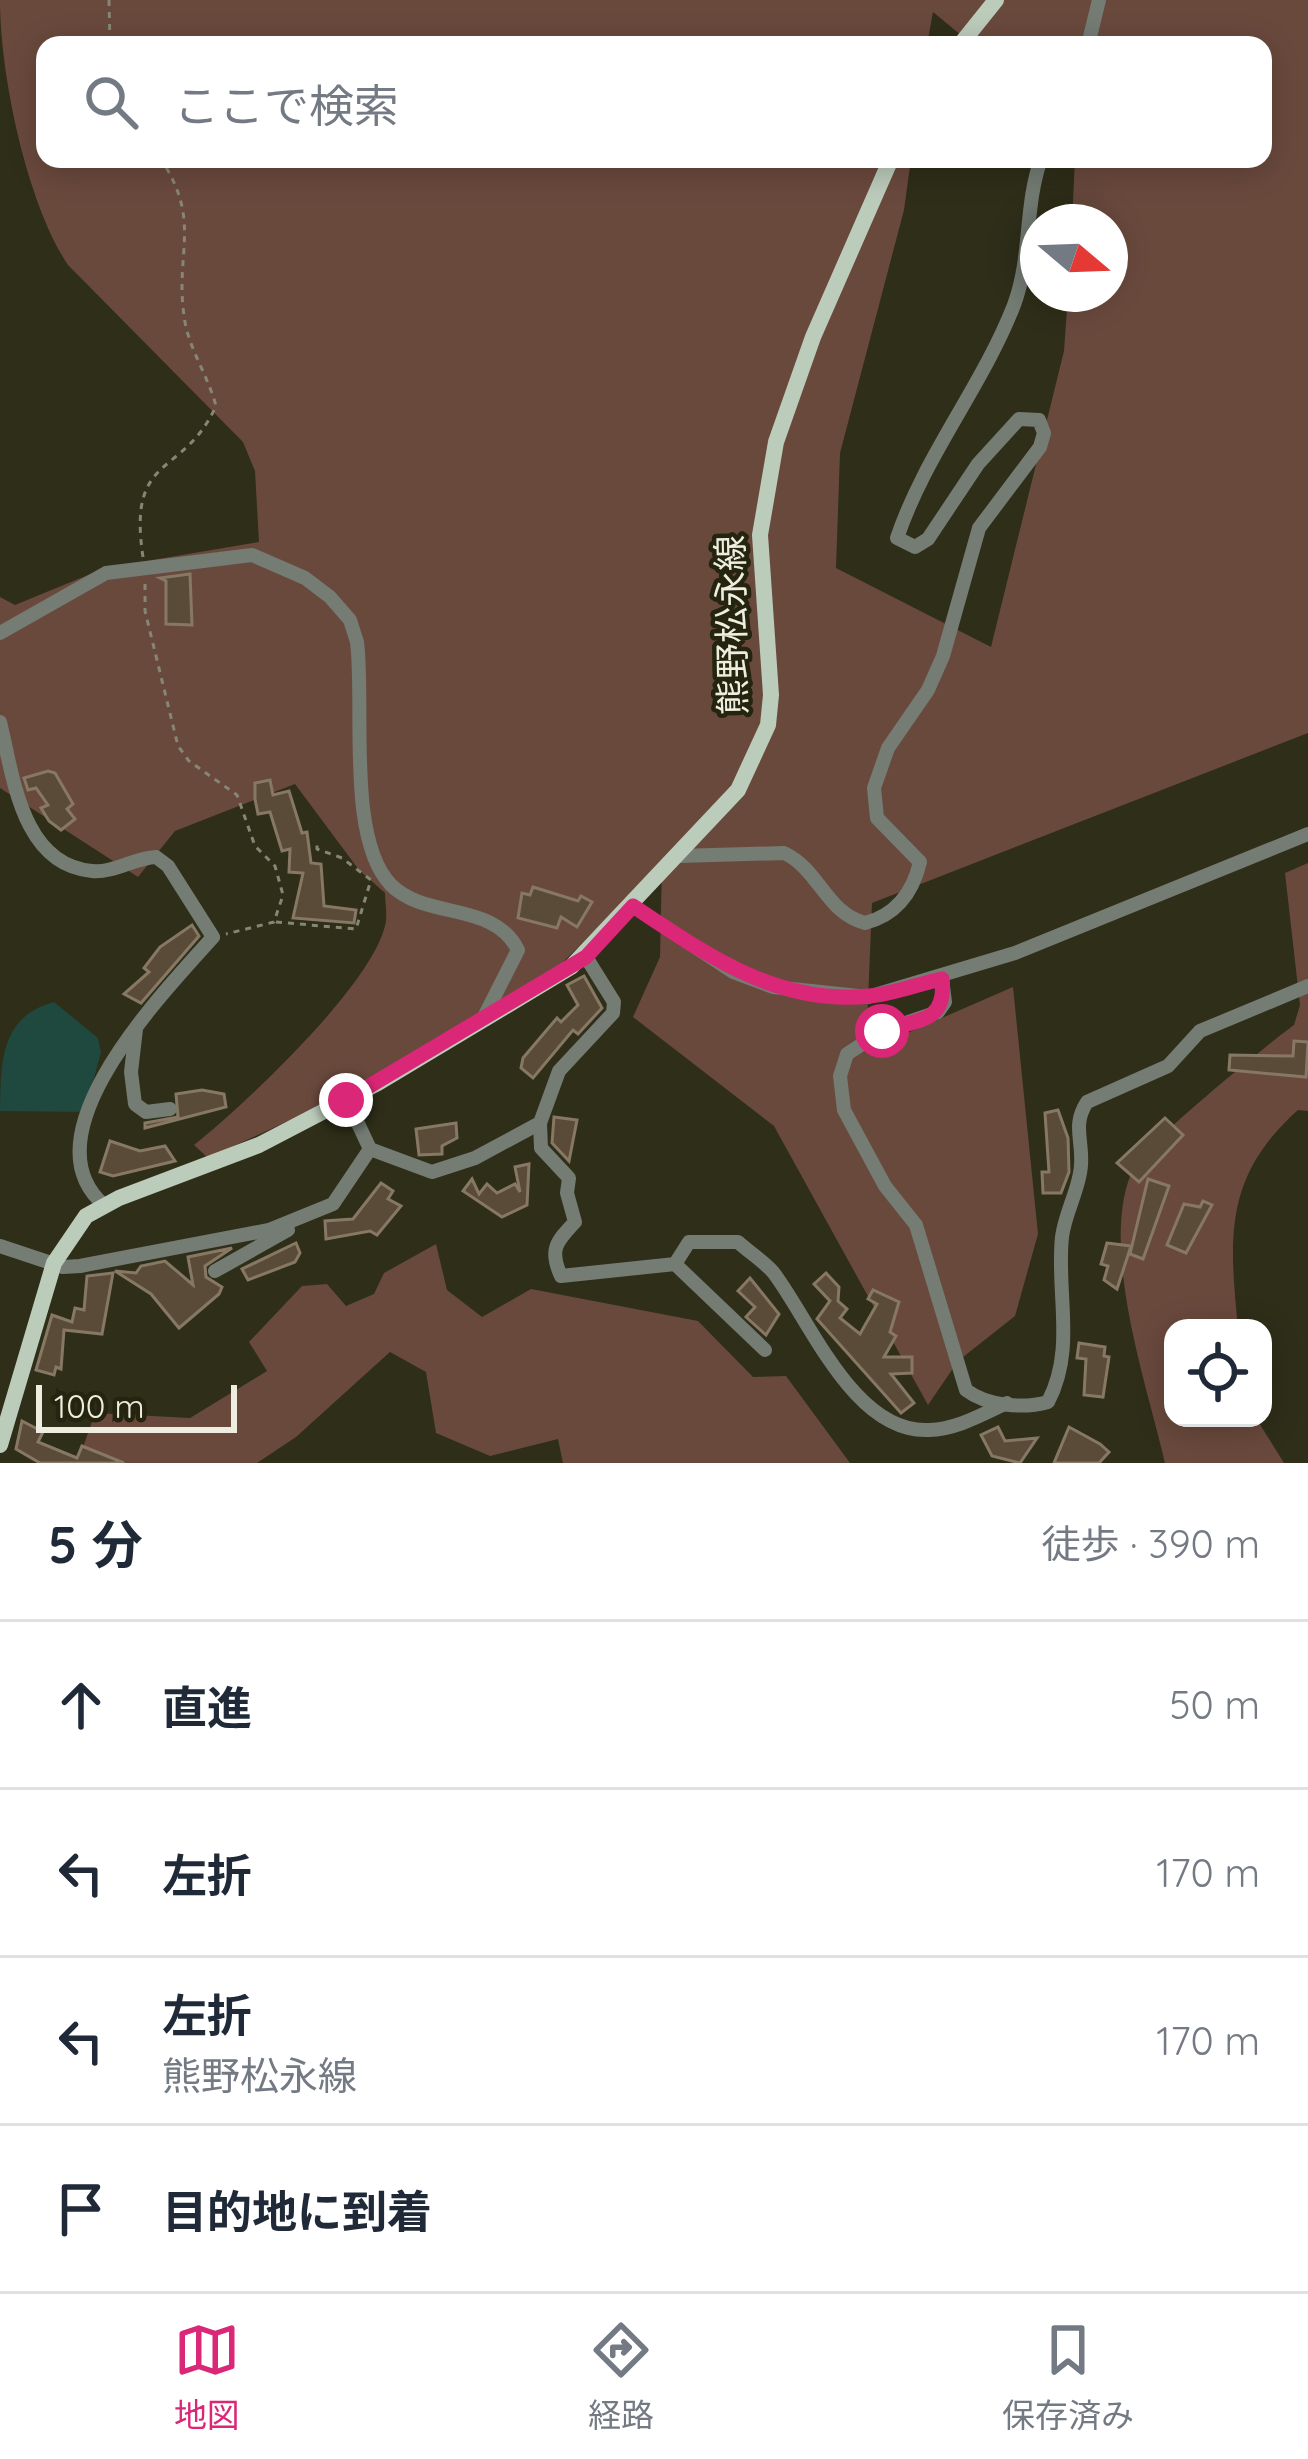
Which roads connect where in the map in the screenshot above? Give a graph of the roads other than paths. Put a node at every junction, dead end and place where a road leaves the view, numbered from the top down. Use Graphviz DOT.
graph roads {
  1 [pos="996,0"];
  2 [pos="1099,0"];
  3 [pos="967,36"];
  4 [pos="1090,36"];
  5 [pos="887,168"];
  6 [pos="1039,168"];
  7 [pos="0,633"];
  8 [pos="0,722"];
  9 [pos="1308,835"];
  10 [pos="679,856"];
  11 [pos="633,906"];
  12 [pos="586,957"];
  13 [pos="942,979"];
  14 [pos="1308,986"];
  15 [pos="483,1019"];
  16 [pos="136,1024"];
  17 [pos="346,1100"];
  18 [pos="170,1109"];
  19 [pos="540,1123"];
  20 [pos="370,1149"];
  21 [pos="104,1205"];
  22 [pos="299,1218"];
  23 [pos="0,1246"];
  24 [pos="54,1263"];
  25 [pos="675,1264"];
  26 [pos="215,1270"];
  27 [pos="765,1350"];
  28 [pos="1006,1403"];
  29 [pos="0,1445"];
  1 -- 3 [label="main road"];
  2 -- 4 [label="street"];
  5 -- 10 [label="main road, 熊野松永線"];
  6 -- 10 [label="street"];
  7 -- 15 [label="street"];
  8 -- 16 [label="street"];
  9 -- 13 [label="street"];
  10 -- 11 [label="main road, 熊野松永線"];
  11 -- 12 [label="main road, 熊野松永線"];
  11 -- 13 [label="street"];
  12 -- 15 [label="main road, 熊野松永線"];
  12 -- 19 [label="street"];
  13 -- 28 [label="street"];
  14 -- 28 [label="street"];
  15 -- 17 [label="main road, 熊野松永線"];
  16 -- 18 [label="street"];
  16 -- 21 [label="street"];
  17 -- 20 [label="street"];
  17 -- 21 [label="main road, 熊野松永線"];
  19 -- 20 [label="street"];
  19 -- 25 [label="street"];
  20 -- 22 [label="street"];
  21 -- 24 [label="main road, 熊野松永線"];
  22 -- 24 [label="street"];
  22 -- 26 [label="street"];
  23 -- 24 [label="street"];
  24 -- 29 [label="main road, 熊野松永線"];
  25 -- 27 [label="street"];
  25 -- 28 [label="street"];
}
